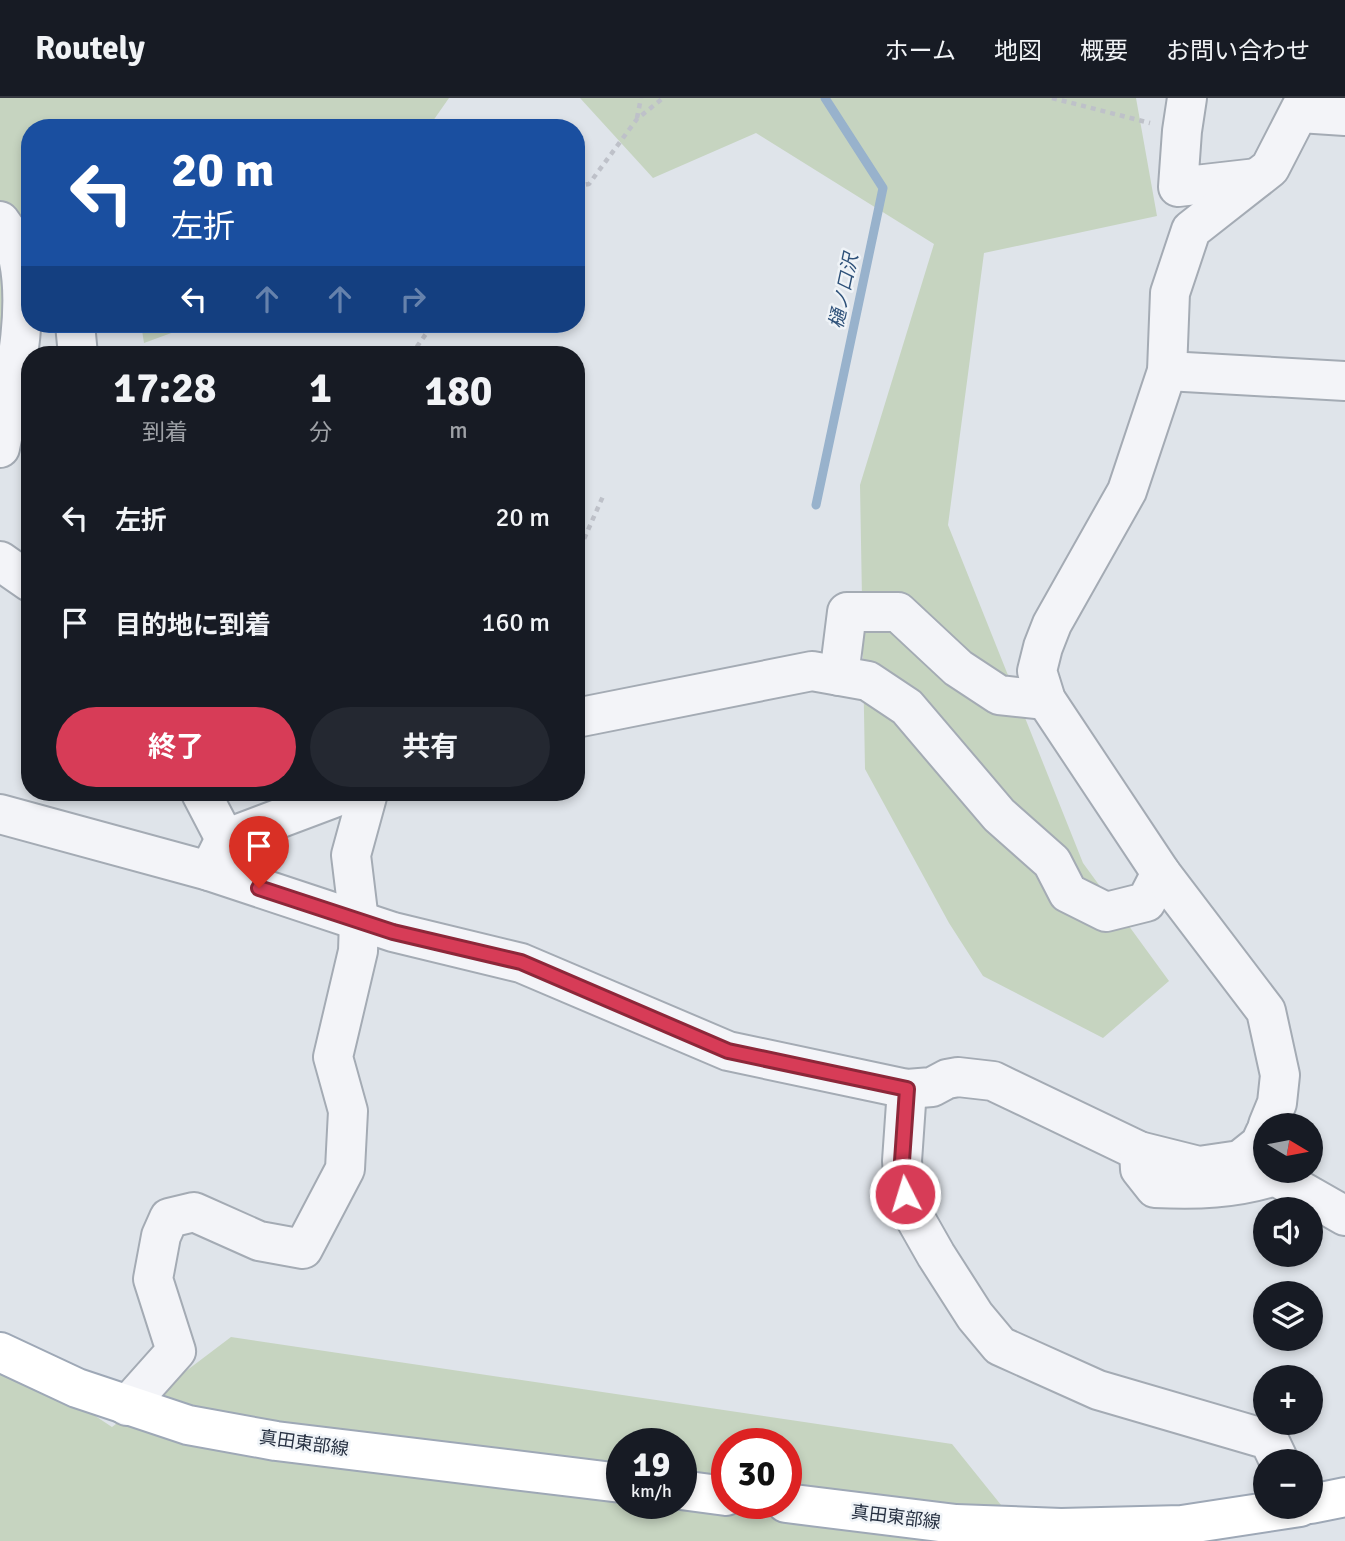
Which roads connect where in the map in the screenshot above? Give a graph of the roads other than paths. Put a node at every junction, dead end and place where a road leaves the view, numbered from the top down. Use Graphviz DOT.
graph roads {
  1 [pos="1303,105"];
  2 [pos="1184,115"];
  3 [pos="1345,116"];
  4 [pos="1257,178"];
  5 [pos="15,237"];
  6 [pos="21,273"];
  7 [pos="21,309"];
  8 [pos="1167,371"];
  9 [pos="1345,381"];
  10 [pos="0,448"];
  11 [pos="0,561"];
  12 [pos="21,576"];
  13 [pos="839,676"];
  14 [pos="1046,700"];
  15 [pos="585,716"];
  16 [pos="203,801"];
  17 [pos="331,801"];
  18 [pos="366,801"];
  19 [pos="0,814"];
  20 [pos="217,855"];
  21 [pos="1161,873"];
  22 [pos="359,921"];
  23 [pos="907,1089"];
  24 [pos="1273,1113"];
  25 [pos="1253,1149"];
  26 [pos="1139,1151"];
  27 [pos="1345,1216"];
  28 [pos="0,1352"];
  29 [pos="127,1406"];
  30 [pos="1273,1449"];
  31 [pos="606,1481"];
  32 [pos="1345,1497"];
  33 [pos="1323,1502"];
  34 [pos="802,1505"];
  35 [pos="1253,1514"];
  1 -- 3 [label="street"];
  1 -- 4 [label="street"];
  2 -- 4 [label="street"];
  4 -- 8 [label="street"];
  5 -- 6 [label="street"];
  7 -- 10 [label="street"];
  8 -- 9 [label="street"];
  8 -- 14 [label="street"];
  11 -- 12 [label="street"];
  13 -- 14 [label="street"];
  13 -- 15 [label="street"];
  13 -- 21 [label="street"];
  14 -- 21 [label="street"];
  16 -- 20 [label="street"];
  17 -- 20 [label="street"];
  18 -- 22 [label="street"];
  19 -- 20 [label="street"];
  20 -- 22 [label="street"];
  21 -- 24 [label="street"];
  22 -- 23 [label="street"];
  22 -- 29 [label="street"];
  23 -- 26 [label="street"];
  23 -- 30 [label="street"];
  25 -- 26 [label="street"];
  26 -- 27 [label="street"];
  28 -- 29 [label="main road, 真田東部線"];
  29 -- 31 [label="main road, 真田東部線"];
  32 -- 33 [label="main road"];
  34 -- 35 [label="main road, 真田東部線"];
}
